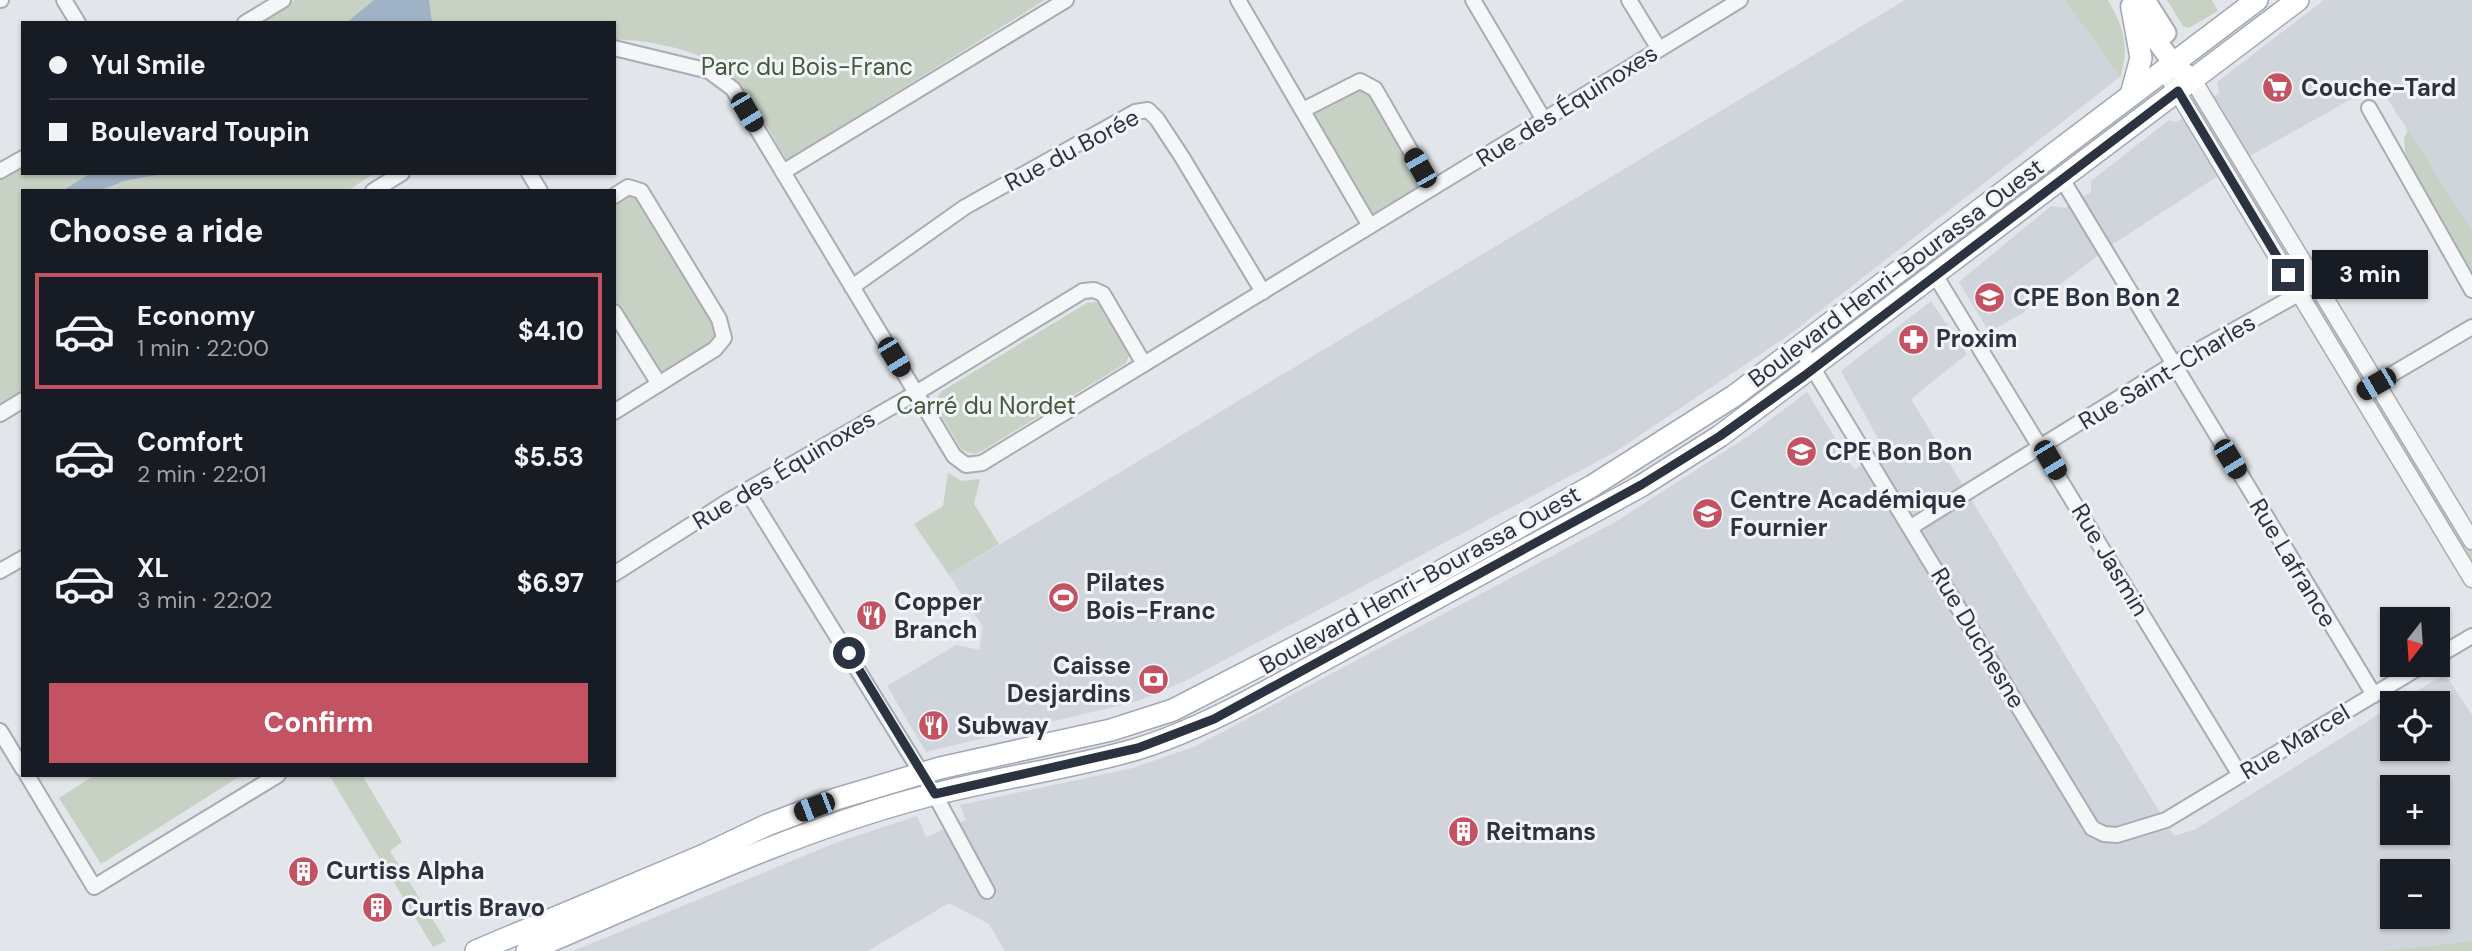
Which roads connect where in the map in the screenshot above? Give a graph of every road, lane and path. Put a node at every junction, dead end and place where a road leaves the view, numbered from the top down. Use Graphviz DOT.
graph roads {
  1 [pos="64,0"];
  2 [pos="283,0"];
  3 [pos="1066,0"];
  4 [pos="1238,0"];
  5 [pos="1473,0"];
  6 [pos="1629,0"];
  7 [pos="1740,0"];
  8 [pos="2257,0"];
  9 [pos="2298,0"];
  10 [pos="2135,3"];
  11 [pos="77,21"];
  12 [pos="248,21"];
  13 [pos="616,48"];
  14 [pos="1659,49"];
  15 [pos="2172,64"];
  16 [pos="2185,85"];
  17 [pos="2131,95"];
  18 [pos="2369,108"];
  19 [pos="1303,110"];
  20 [pos="1544,120"];
  21 [pos="21,159"];
  22 [pos="0,171"];
  23 [pos="783,172"];
  24 [pos="399,175"];
  25 [pos="2062,178"];
  26 [pos="383,188"];
  27 [pos="1432,188"];
  28 [pos="616,195"];
  29 [pos="1370,226"];
  30 [pos="1935,275"];
  31 [pos="2316,284"];
  32 [pos="852,287"];
  33 [pos="2472,290"];
  34 [pos="1263,292"];
  35 [pos="2300,293"];
  36 [pos="616,315"];
  37 [pos="2472,327"];
  38 [pos="1800,346"];
  39 [pos="1144,364"];
  40 [pos="2172,365"];
  41 [pos="1814,368"];
  42 [pos="659,384"];
  43 [pos="2376,384"];
  44 [pos="916,393"];
  45 [pos="2360,393"];
  46 [pos="21,401"];
  47 [pos="616,411"];
  48 [pos="0,414"];
  49 [pos="2042,446"];
  50 [pos="747,491"];
  51 [pos="1911,527"];
  52 [pos="2472,541"];
  53 [pos="21,559"];
  54 [pos="0,571"];
  55 [pos="618,571"];
  56 [pos="2472,579"];
  57 [pos="2472,636"];
  58 [pos="2450,649"];
  59 [pos="2403,677"];
  60 [pos="2374,695"];
  61 [pos="0,731"];
  62 [pos="21,766"];
  63 [pos="921,773"];
  64 [pos="2240,775"];
  65 [pos="28,777"];
  66 [pos="275,777"];
  67 [pos="935,794"];
  68 [pos="2166,820"];
  69 [pos="988,891"];
  70 [pos="476,951"];
  71 [pos="527,951"];
  1 -- 11 [label="street"];
  2 -- 12 [label="street"];
  3 -- 23 [label="street"];
  4 -- 19 [label="street"];
  5 -- 20 [label="street"];
  6 -- 14 [label="street"];
  7 -- 14 [label="street, Rue des Équinoxes"];
  8 -- 15 [label="main road, Boulevard Henri-Bourassa Ouest"];
  9 -- 16 [label="main road, Boulevard Henri-Bourassa Ouest"];
  10 -- 15 [label="main road"];
  10 -- 17 [label="main road"];
  13 -- 23 [label="street"];
  14 -- 20 [label="street, Rue des Équinoxes"];
  15 -- 16 [label="main road"];
  15 -- 17 [label="main road, Boulevard Henri-Bourassa Ouest"];
  16 -- 25 [label="main road, Boulevard Henri-Bourassa Ouest"];
  16 -- 31 [label="street"];
  16 -- 35 [label="street"];
  17 -- 38 [label="main road, Boulevard Henri-Bourassa Ouest"];
  18 -- 33 [label="street"];
  19 -- 27 [label="street"];
  19 -- 29 [label="street"];
  20 -- 27 [label="street, Rue des Équinoxes"];
  21 -- 22 [label="street"];
  23 -- 32 [label="street"];
  24 -- 26 [label="street"];
  25 -- 30 [label="main road, Boulevard Henri-Bourassa Ouest"];
  25 -- 40 [label="street, Rue Lafrance"];
  27 -- 29 [label="street, Rue des Équinoxes"];
  28 -- 42 [label="street"];
  29 -- 34 [label="street, Rue des Équinoxes"];
  30 -- 41 [label="main road, Boulevard Henri-Bourassa Ouest"];
  30 -- 49 [label="street, Rue Jasmin"];
  31 -- 35 [label="street, Rue Saint-Charles"];
  31 -- 43 [label="street"];
  32 -- 34 [label="street, Rue du Borée"];
  32 -- 44 [label="street"];
  34 -- 39 [label="street, Rue des Équinoxes"];
  35 -- 40 [label="street, Rue Saint-Charles"];
  35 -- 45 [label="street"];
  36 -- 42 [label="street"];
  37 -- 43 [label="street"];
  38 -- 41 [label="street, Rue Duchesne"];
  38 -- 63 [label="main road, Boulevard Henri-Bourassa Ouest"];
  39 -- 44 [label="street, Rue des Équinoxes"];
  39 -- 44 [label="street, Rue des Équinoxes"];
  40 -- 49 [label="street, Rue Saint-Charles"];
  40 -- 60 [label="street, Rue Lafrance"];
  41 -- 51 [label="street, Rue Duchesne"];
  41 -- 67 [label="main road, Boulevard Henri-Bourassa Ouest"];
  42 -- 47 [label="street"];
  43 -- 45 [label="street"];
  43 -- 52 [label="street"];
  44 -- 50 [label="street, Rue des Équinoxes"];
  45 -- 56 [label="street"];
  46 -- 48 [label="street"];
  49 -- 51 [label="street, Rue Saint-Charles"];
  49 -- 64 [label="street, Rue Jasmin"];
  50 -- 55 [label="street, Rue des Équinoxes"];
  50 -- 63 [label="street"];
  51 -- 68 [label="street, Rue Duchesne"];
  53 -- 54 [label="street"];
  57 -- 58 [label="street"];
  59 -- 60 [label="street, Rue Marcel"];
  60 -- 64 [label="street, Rue Marcel"];
  61 -- 62 [label="street"];
  63 -- 67 [label="street"];
  63 -- 70 [label="main road, Boulevard Henri-Bourassa Ouest"];
  64 -- 68 [label="street, Rue Marcel"];
  65 -- 66 [label="street"];
  67 -- 69 [label="street"];
  67 -- 71 [label="main road, Boulevard Henri-Bourassa Ouest"];
}
